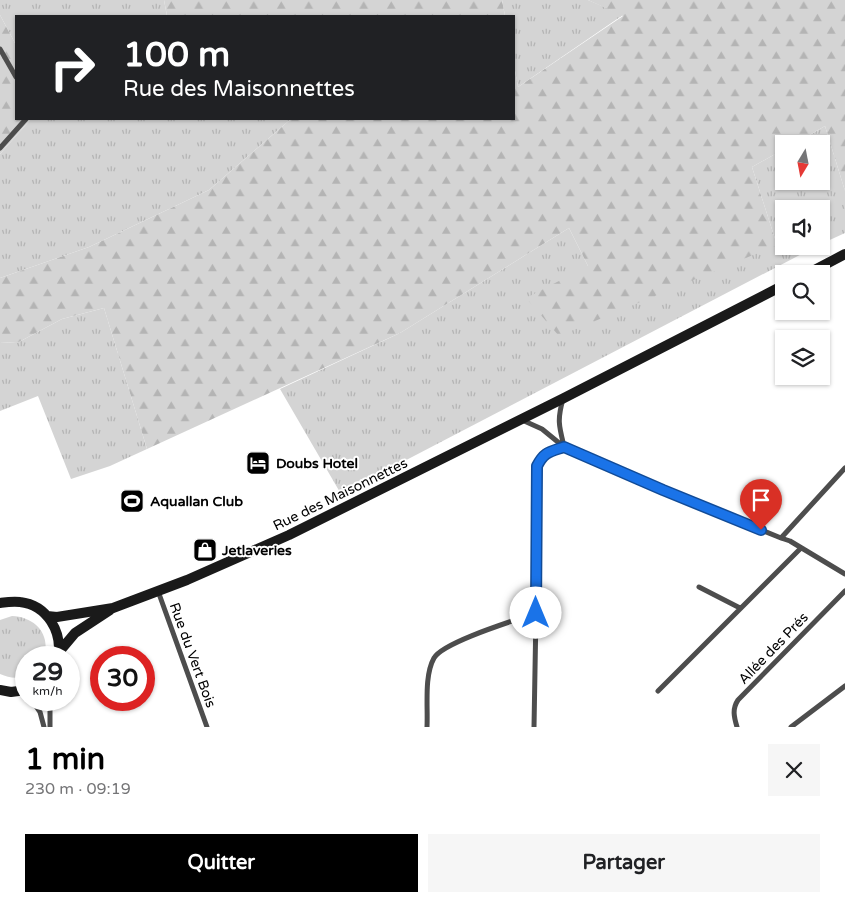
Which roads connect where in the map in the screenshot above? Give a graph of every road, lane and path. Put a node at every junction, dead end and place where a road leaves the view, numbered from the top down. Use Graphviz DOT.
graph roads {
  1 [pos="0,49"];
  2 [pos="15,75"];
  3 [pos="25,120"];
  4 [pos="0,148"];
  5 [pos="845,254"];
  6 [pos="824,265"];
  7 [pos="775,291"];
  8 [pos="564,398"];
  9 [pos="521,419"];
  10 [pos="564,447"];
  11 [pos="845,468"];
  12 [pos="782,538"];
  13 [pos="801,548"];
  14 [pos="845,574"];
  15 [pos="698,587"];
  16 [pos="845,591"];
  17 [pos="158,592"];
  18 [pos="0,603"];
  19 [pos="113,608"];
  20 [pos="740,608"];
  21 [pos="536,613"];
  22 [pos="48,616"];
  23 [pos="59,646"];
  24 [pos="66,646"];
  25 [pos="845,686"];
  26 [pos="0,690"];
  27 [pos="658,691"];
  28 [pos="15,692"];
  29 [pos="39,711"];
  30 [pos="50,711"];
  31 [pos="44,727"];
  32 [pos="50,727"];
  33 [pos="207,727"];
  34 [pos="427,727"];
  35 [pos="534,727"];
  36 [pos="737,727"];
  37 [pos="790,727"];
  1 -- 2 [label="street"];
  3 -- 4 [label="street"];
  5 -- 6 [label="main road"];
  7 -- 8 [label="main road, Rue des Maisonnettes"];
  8 -- 9 [label="main road, Rue des Maisonnettes"];
  8 -- 10 [label="street"];
  9 -- 10 [label="street"];
  9 -- 17 [label="main road, Rue des Maisonnettes"];
  10 -- 12 [label="street"];
  10 -- 21 [label="street"];
  11 -- 12 [label="street"];
  12 -- 13 [label="street"];
  13 -- 14 [label="street"];
  13 -- 20 [label="street"];
  15 -- 20 [label="street"];
  16 -- 36 [label="street, Allée des Prés"];
  17 -- 19 [label="main road, Rue des Maisonnettes"];
  17 -- 33 [label="street, Rue du Vert Bois"];
  18 -- 22 [label="main road"];
  19 -- 22 [label="main road, Rue des Maisonnettes"];
  19 -- 24 [label="main road, Rue des Maisonnettes"];
  20 -- 27 [label="street"];
  21 -- 34 [label="street"];
  21 -- 35 [label="street"];
  22 -- 23 [label="main road"];
  25 -- 37 [label="street"];
  26 -- 28 [label="main road"];
  29 -- 31 [label="street"];
  30 -- 32 [label="street"];
}
